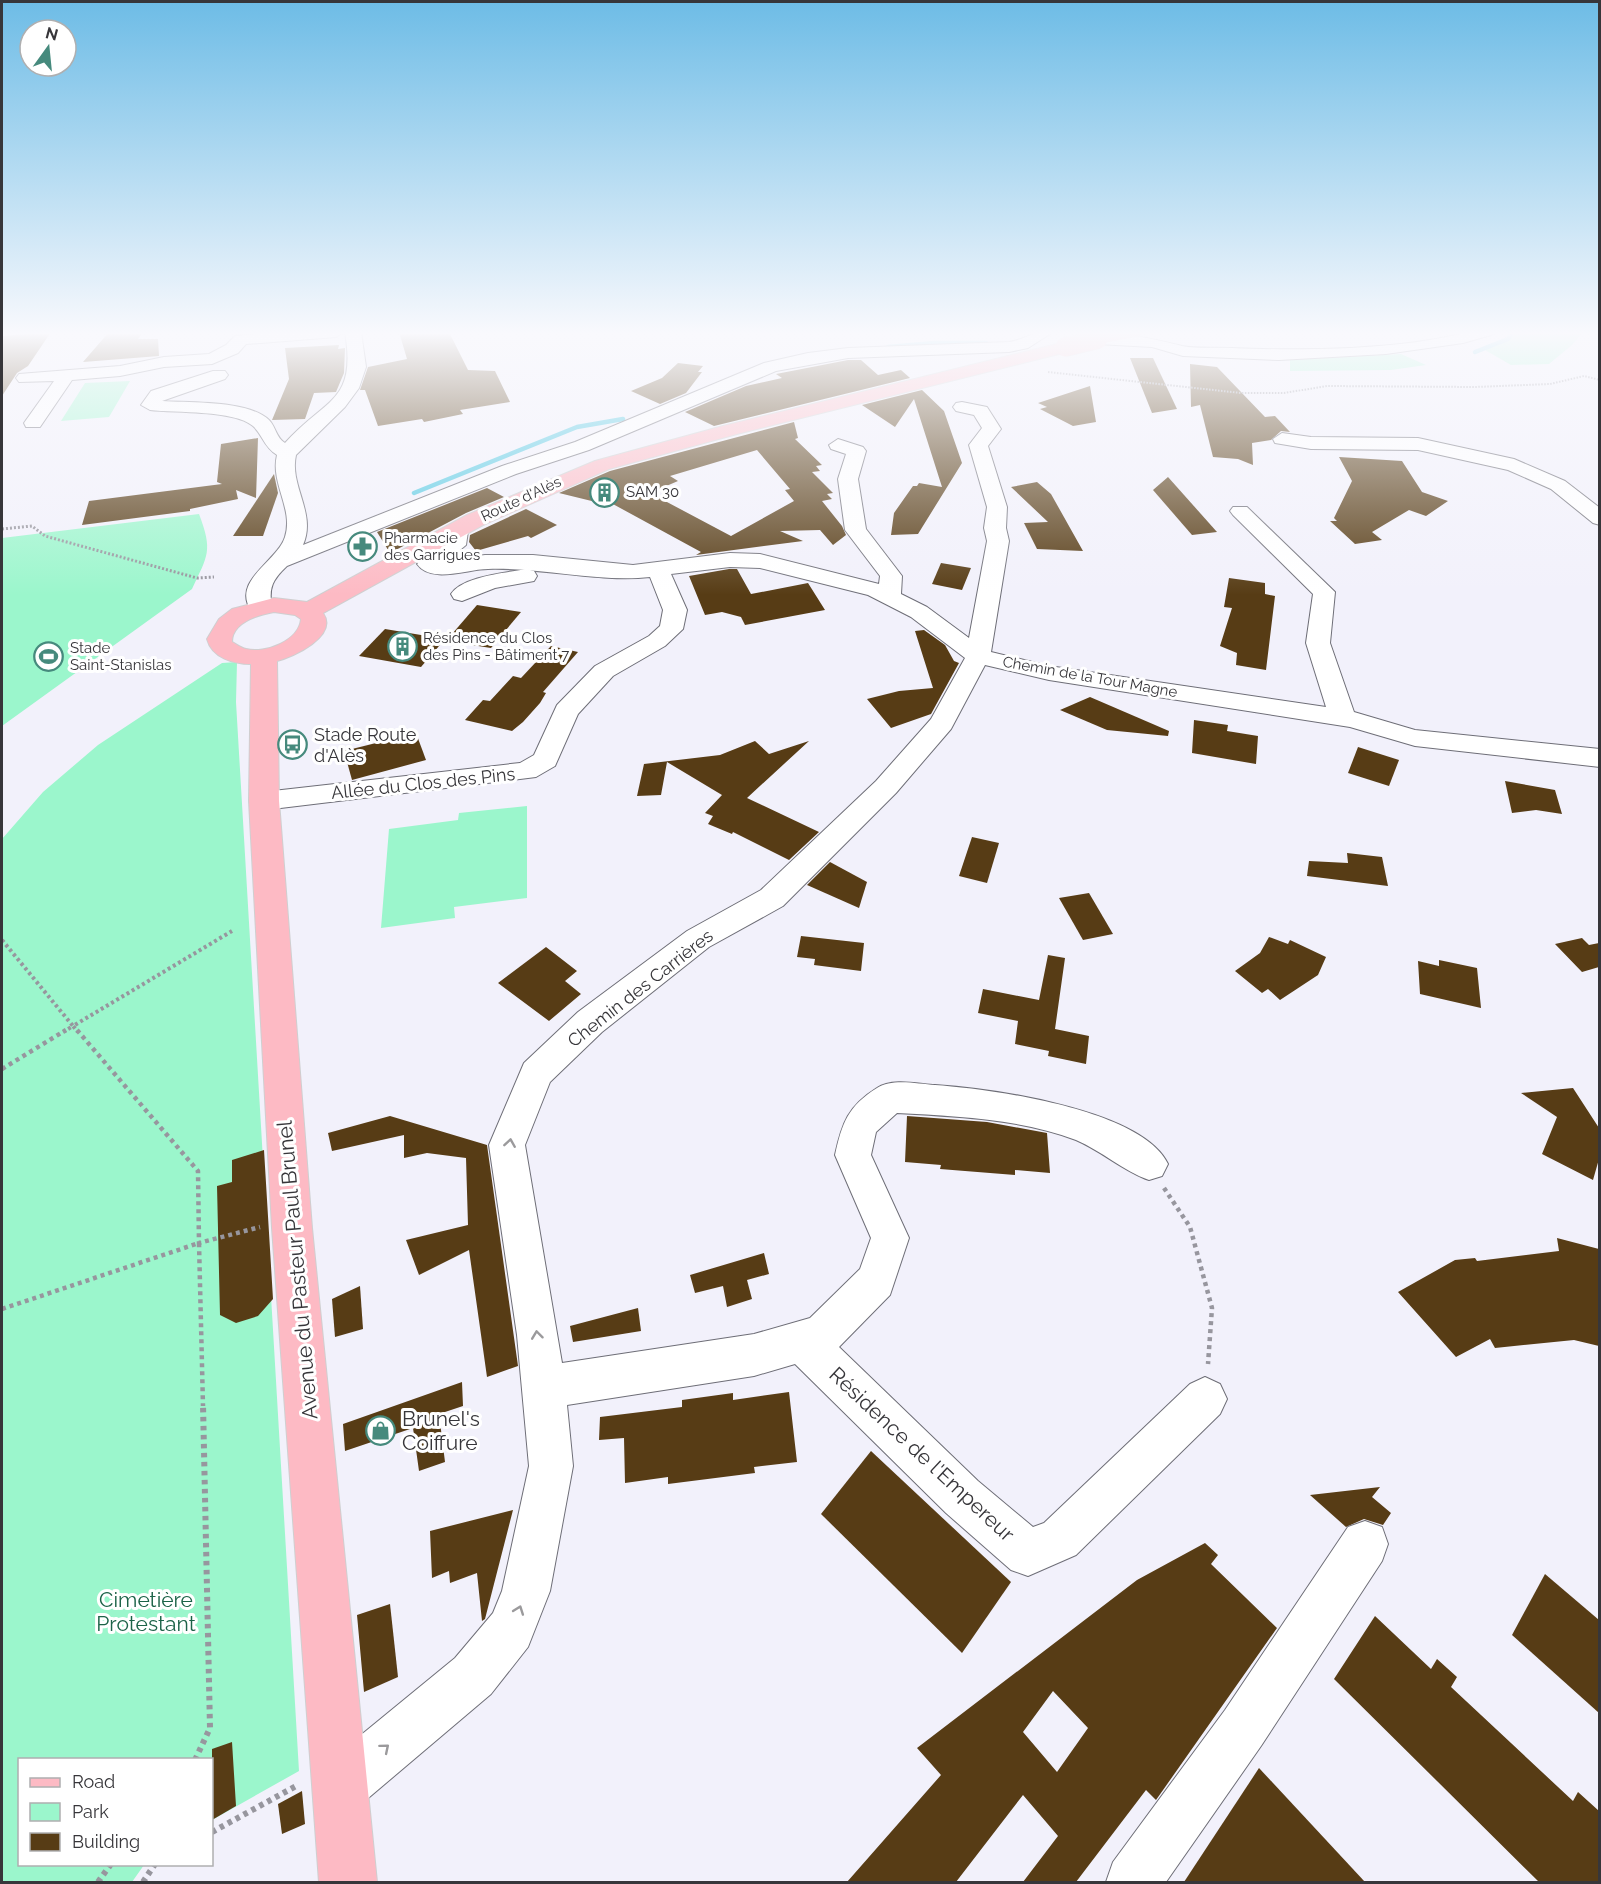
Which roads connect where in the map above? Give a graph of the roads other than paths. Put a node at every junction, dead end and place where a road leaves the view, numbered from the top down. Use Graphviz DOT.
graph roads {
  1 [pos="35,420"];
  2 [pos="255,420"];
  3 [pos="320,420"];
  4 [pos="645,420"];
  5 [pos="770,420"];
  6 [pos="986,420"];
  7 [pos="33,423"];
  8 [pos="1282,439"];
  9 [pos="838,445"];
  10 [pos="288,453"];
  11 [pos="1240,511"];
  12 [pos="1599,519"];
  13 [pos="457,531"];
  14 [pos="284,560"];
  15 [pos="663,580"];
  16 [pos="462,594"];
  17 [pos="889,597"];
  18 [pos="260,608"];
  19 [pos="309,611"];
  20 [pos="264,656"];
  21 [pos="978,656"];
  22 [pos="1349,719"];
  23 [pos="1599,758"];
  24 [pos="264,801"];
  25 [pos="1149,1164"];
  26 [pos="802,1341"];
  27 [pos="543,1387"];
  28 [pos="1205,1399"];
  29 [pos="1365,1544"];
  30 [pos="340,1775"];
  31 [pos="348,1882"];
  32 [pos="1133,1882"];
  1 -- 7 [label="street"];
  2 -- 10 [label="street"];
  3 -- 10 [label="street"];
  4 -- 14 [label="street"];
  5 -- 13 [label="main road, Route d'Alès, bridge"];
  6 -- 21 [label="street, Chemin des Carrières"];
  8 -- 12 [label="street"];
  9 -- 17 [label="street"];
  10 -- 14 [label="street"];
  11 -- 22 [label="street"];
  13 -- 15 [label="street, Chemin de la Tour Magne"];
  13 -- 19 [label="main road, Route d'Alès"];
  14 -- 18 [label="street"];
  15 -- 16 [label="street"];
  15 -- 17 [label="street, Chemin de la Tour Magne"];
  15 -- 24 [label="street, Allée du Clos des Pins"];
  17 -- 21 [label="street, Chemin de la Tour Magne"];
  18 -- 19 [label="main road"];
  18 -- 20 [label="main road"];
  19 -- 20 [label="main road"];
  20 -- 24 [label="main road, Avenue du Pasteur Paul Brunel"];
  21 -- 22 [label="street, Chemin de la Tour Magne"];
  27 -- 21 [label="street, Chemin des Carrières, one-way"];
  22 -- 23 [label="street, Chemin de la Tour Magne"];
  24 -- 30 [label="main road, Avenue du Pasteur Paul Brunel"];
  25 -- 26 [label="street"];
  26 -- 27 [label="street"];
  26 -- 28 [label="street, Résidence de l'Empereur"];
  30 -- 27 [label="street, Chemin des Carrières, one-way"];
  29 -- 32 [label="street"];
  30 -- 31 [label="main road, Avenue du Pasteur Paul Brunel"];
}
